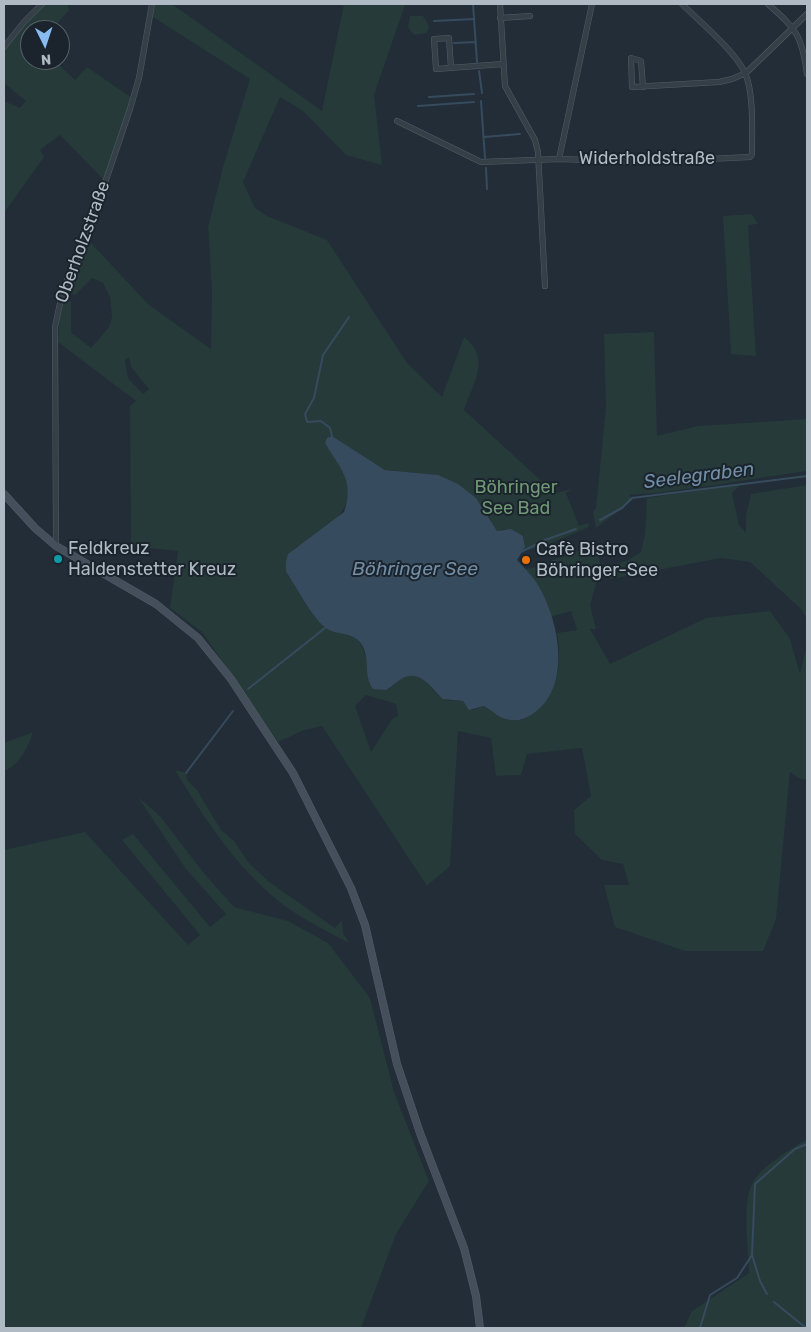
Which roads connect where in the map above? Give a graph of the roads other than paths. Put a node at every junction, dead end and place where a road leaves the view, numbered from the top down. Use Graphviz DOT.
graph roads {
  1 [pos="42,4"];
  2 [pos="152,4"];
  3 [pos="500,4"];
  4 [pos="592,4"];
  5 [pos="682,4"];
  6 [pos="768,4"];
  7 [pos="807,14"];
  8 [pos="530,16"];
  9 [pos="500,18"];
  10 [pos="794,27"];
  11 [pos="4,47"];
  12 [pos="503,64"];
  13 [pos="451,68"];
  14 [pos="746,73"];
  15 [pos="807,74"];
  16 [pos="643,87"];
  17 [pos="397,121"];
  18 [pos="539,159"];
  19 [pos="559,159"];
  20 [pos="545,286"];
  21 [pos="4,494"];
  22 [pos="56,546"];
  23 [pos="480,1328"];
  1 -- 11 [label="street"];
  2 -- 22 [label="street, Oberholzstraße"];
  3 -- 9 [label="street"];
  4 -- 19 [label="street"];
  5 -- 14 [label="street"];
  6 -- 10 [label="street"];
  7 -- 10 [label="street"];
  8 -- 9 [label="street"];
  9 -- 12 [label="street"];
  10 -- 14 [label="street"];
  10 -- 15 [label="street"];
  12 -- 13 [label="street"];
  12 -- 18 [label="street"];
  13 -- 13 [label="street"];
  14 -- 16 [label="street"];
  14 -- 19 [label="street, Widerholdstraße"];
  16 -- 16 [label="street"];
  17 -- 18 [label="street, Widerholdstraße"];
  18 -- 19 [label="street, Widerholdstraße"];
  18 -- 20 [label="street"];
  21 -- 22 [label="street"];
  22 -- 23 [label="street"];
}
